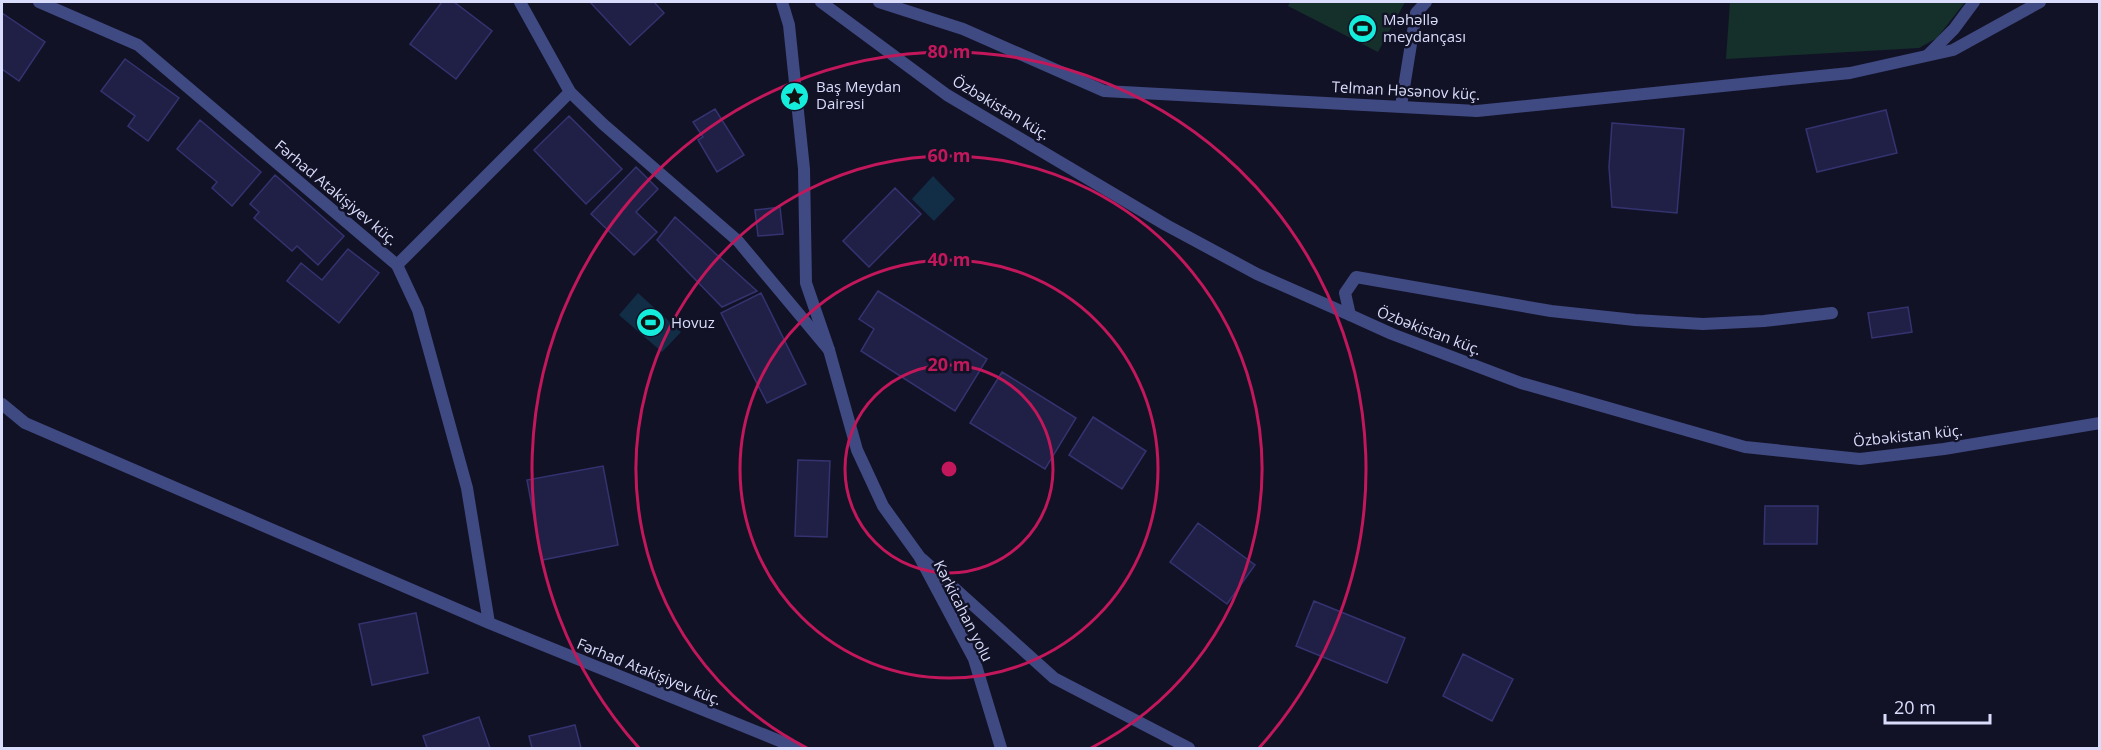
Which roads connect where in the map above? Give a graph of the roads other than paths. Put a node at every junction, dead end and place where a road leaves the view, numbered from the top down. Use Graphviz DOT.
graph roads {
  1 [pos="39,2"];
  2 [pos="520,2"];
  3 [pos="782,2"];
  4 [pos="821,2"];
  5 [pos="879,2"];
  6 [pos="1426,2"];
  7 [pos="1974,2"];
  8 [pos="2040,2"];
  9 [pos="1928,55"];
  10 [pos="570,92"];
  11 [pos="1401,106"];
  12 [pos="397,265"];
  13 [pos="1832,313"];
  14 [pos="1350,315"];
  15 [pos="829,350"];
  16 [pos="2,404"];
  17 [pos="2100,423"];
  18 [pos="919,556"];
  19 [pos="489,623"];
  20 [pos="797,748"];
  21 [pos="1001,748"];
  22 [pos="1189,748"];
  1 -- 12 [label="street, Fərhad Atakişiyev küç."];
  2 -- 10 [label="street"];
  3 -- 15 [label="street"];
  4 -- 14 [label="street, Özbəkistan küç."];
  5 -- 11 [label="street, Telman Həsənov küç."];
  6 -- 11 [label="street"];
  7 -- 9 [label="street"];
  8 -- 9 [label="street, Telman Həsənov küç."];
  9 -- 11 [label="street, Telman Həsənov küç."];
  10 -- 12 [label="street"];
  10 -- 15 [label="street"];
  12 -- 19 [label="street, Fərhad Atakişiyev küç."];
  13 -- 14 [label="street"];
  14 -- 17 [label="street, Özbəkistan küç."];
  15 -- 18 [label="street"];
  16 -- 19 [label="street, Fərhad Atakişiyev küç."];
  18 -- 21 [label="street, Kərkicahan yolu"];
  18 -- 22 [label="street"];
  19 -- 20 [label="street, Fərhad Atakişiyev küç."];
}
